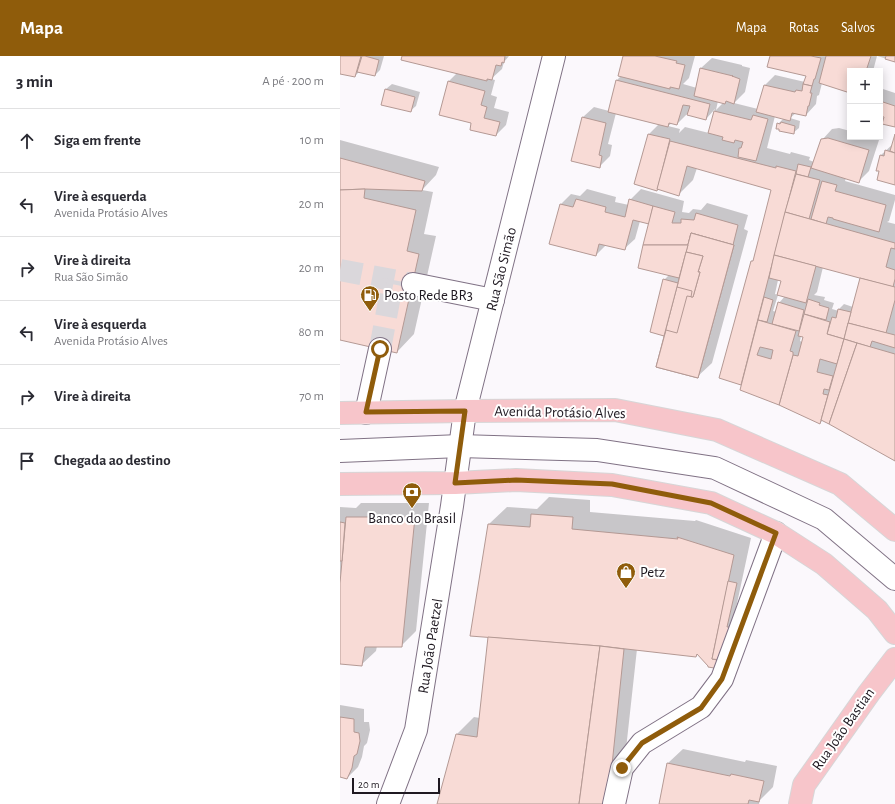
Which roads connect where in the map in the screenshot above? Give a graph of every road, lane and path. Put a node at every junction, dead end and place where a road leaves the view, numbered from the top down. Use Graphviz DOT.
graph roads {
  1 [pos="554,56"];
  2 [pos="413,284"];
  3 [pos="493,300"];
  4 [pos="380,349"];
  5 [pos="465,411"];
  6 [pos="366,412"];
  7 [pos="340,413"];
  8 [pos="460,446"];
  9 [pos="340,451"];
  10 [pos="455,483"];
  11 [pos="340,484"];
  12 [pos="895,530"];
  13 [pos="776,533"];
  14 [pos="895,579"];
  15 [pos="895,633"];
  16 [pos="895,659"];
  17 [pos="388,804"];
  18 [pos="614,804"];
  19 [pos="800,804"];
  1 -- 3 [label="street, Rua São Simão"];
  2 -- 3 [label="street"];
  3 -- 5 [label="street, Rua São Simão"];
  4 -- 6 [label="street"];
  5 -- 6 [label="main road, Avenida Protásio Alves"];
  5 -- 8 [label="street, Rua São Simão"];
  5 -- 12 [label="main road, Avenida Protásio Alves"];
  6 -- 7 [label="main road, Avenida Protásio Alves"];
  8 -- 9 [label="street"];
  8 -- 10 [label="street, Rua São Simão"];
  8 -- 14 [label="street"];
  10 -- 11 [label="main road"];
  10 -- 13 [label="main road"];
  10 -- 17 [label="street, Rua João Paetzel"];
  13 -- 15 [label="main road"];
  13 -- 18 [label="street"];
  16 -- 19 [label="main road, Rua João Bastian"];
}
